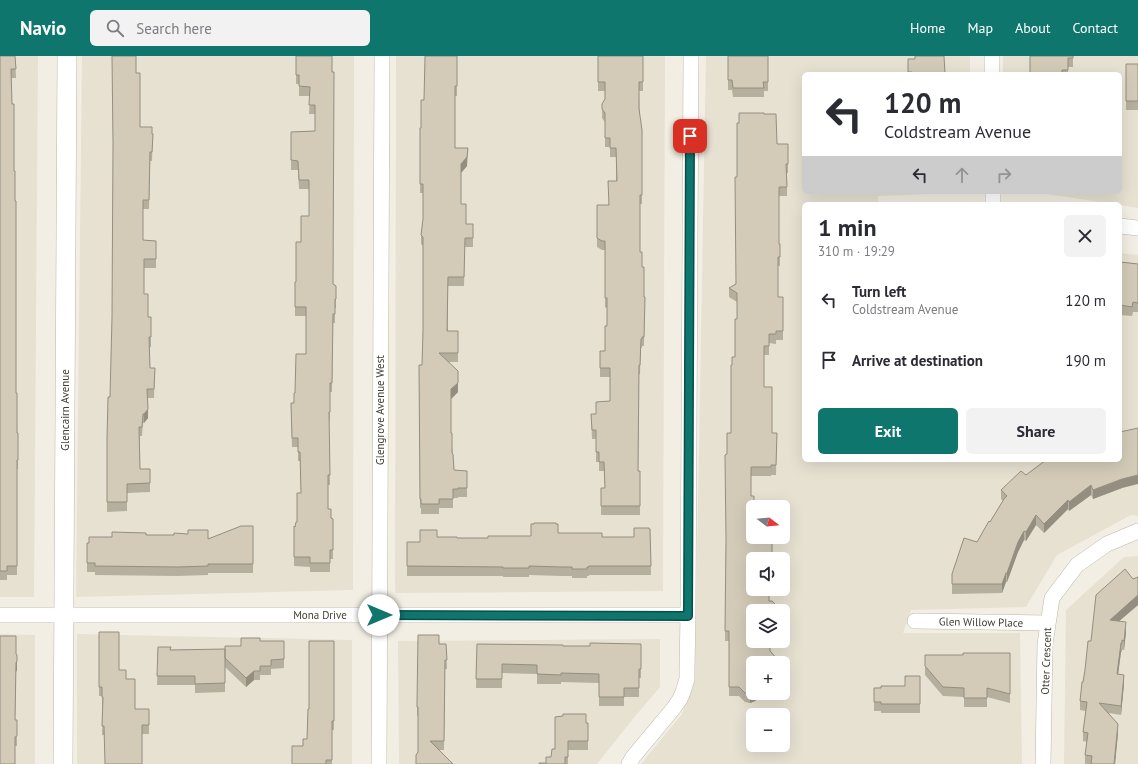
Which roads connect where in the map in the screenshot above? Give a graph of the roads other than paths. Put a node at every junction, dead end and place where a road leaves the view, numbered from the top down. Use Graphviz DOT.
graph roads {
  1 [pos="67,56"];
  2 [pos="382,56"];
  3 [pos="691,56"];
  4 [pos="992,56"];
  5 [pos="992,72"];
  6 [pos="1122,226"];
  7 [pos="1138,228"];
  8 [pos="1138,531"];
  9 [pos="0,615"];
  10 [pos="64,615"];
  11 [pos="379,615"];
  12 [pos="688,616"];
  13 [pos="915,622"];
  14 [pos="1048,623"];
  15 [pos="63,764"];
  16 [pos="379,764"];
  17 [pos="629,764"];
  18 [pos="1044,764"];
  1 -- 10 [label="street, Glencairn Avenue"];
  2 -- 11 [label="street, Glengrove Avenue West"];
  3 -- 12 [label="street"];
  4 -- 5 [label="street"];
  6 -- 7 [label="street"];
  8 -- 14 [label="street, Otter Crescent"];
  9 -- 10 [label="street, Mona Drive"];
  10 -- 11 [label="street, Mona Drive"];
  10 -- 15 [label="street, Glencairn Avenue"];
  11 -- 12 [label="street, Mona Drive"];
  11 -- 16 [label="street, Glengrove Avenue West"];
  12 -- 17 [label="street"];
  13 -- 14 [label="street, Glen Willow Place"];
  14 -- 18 [label="street, Otter Crescent"];
}
